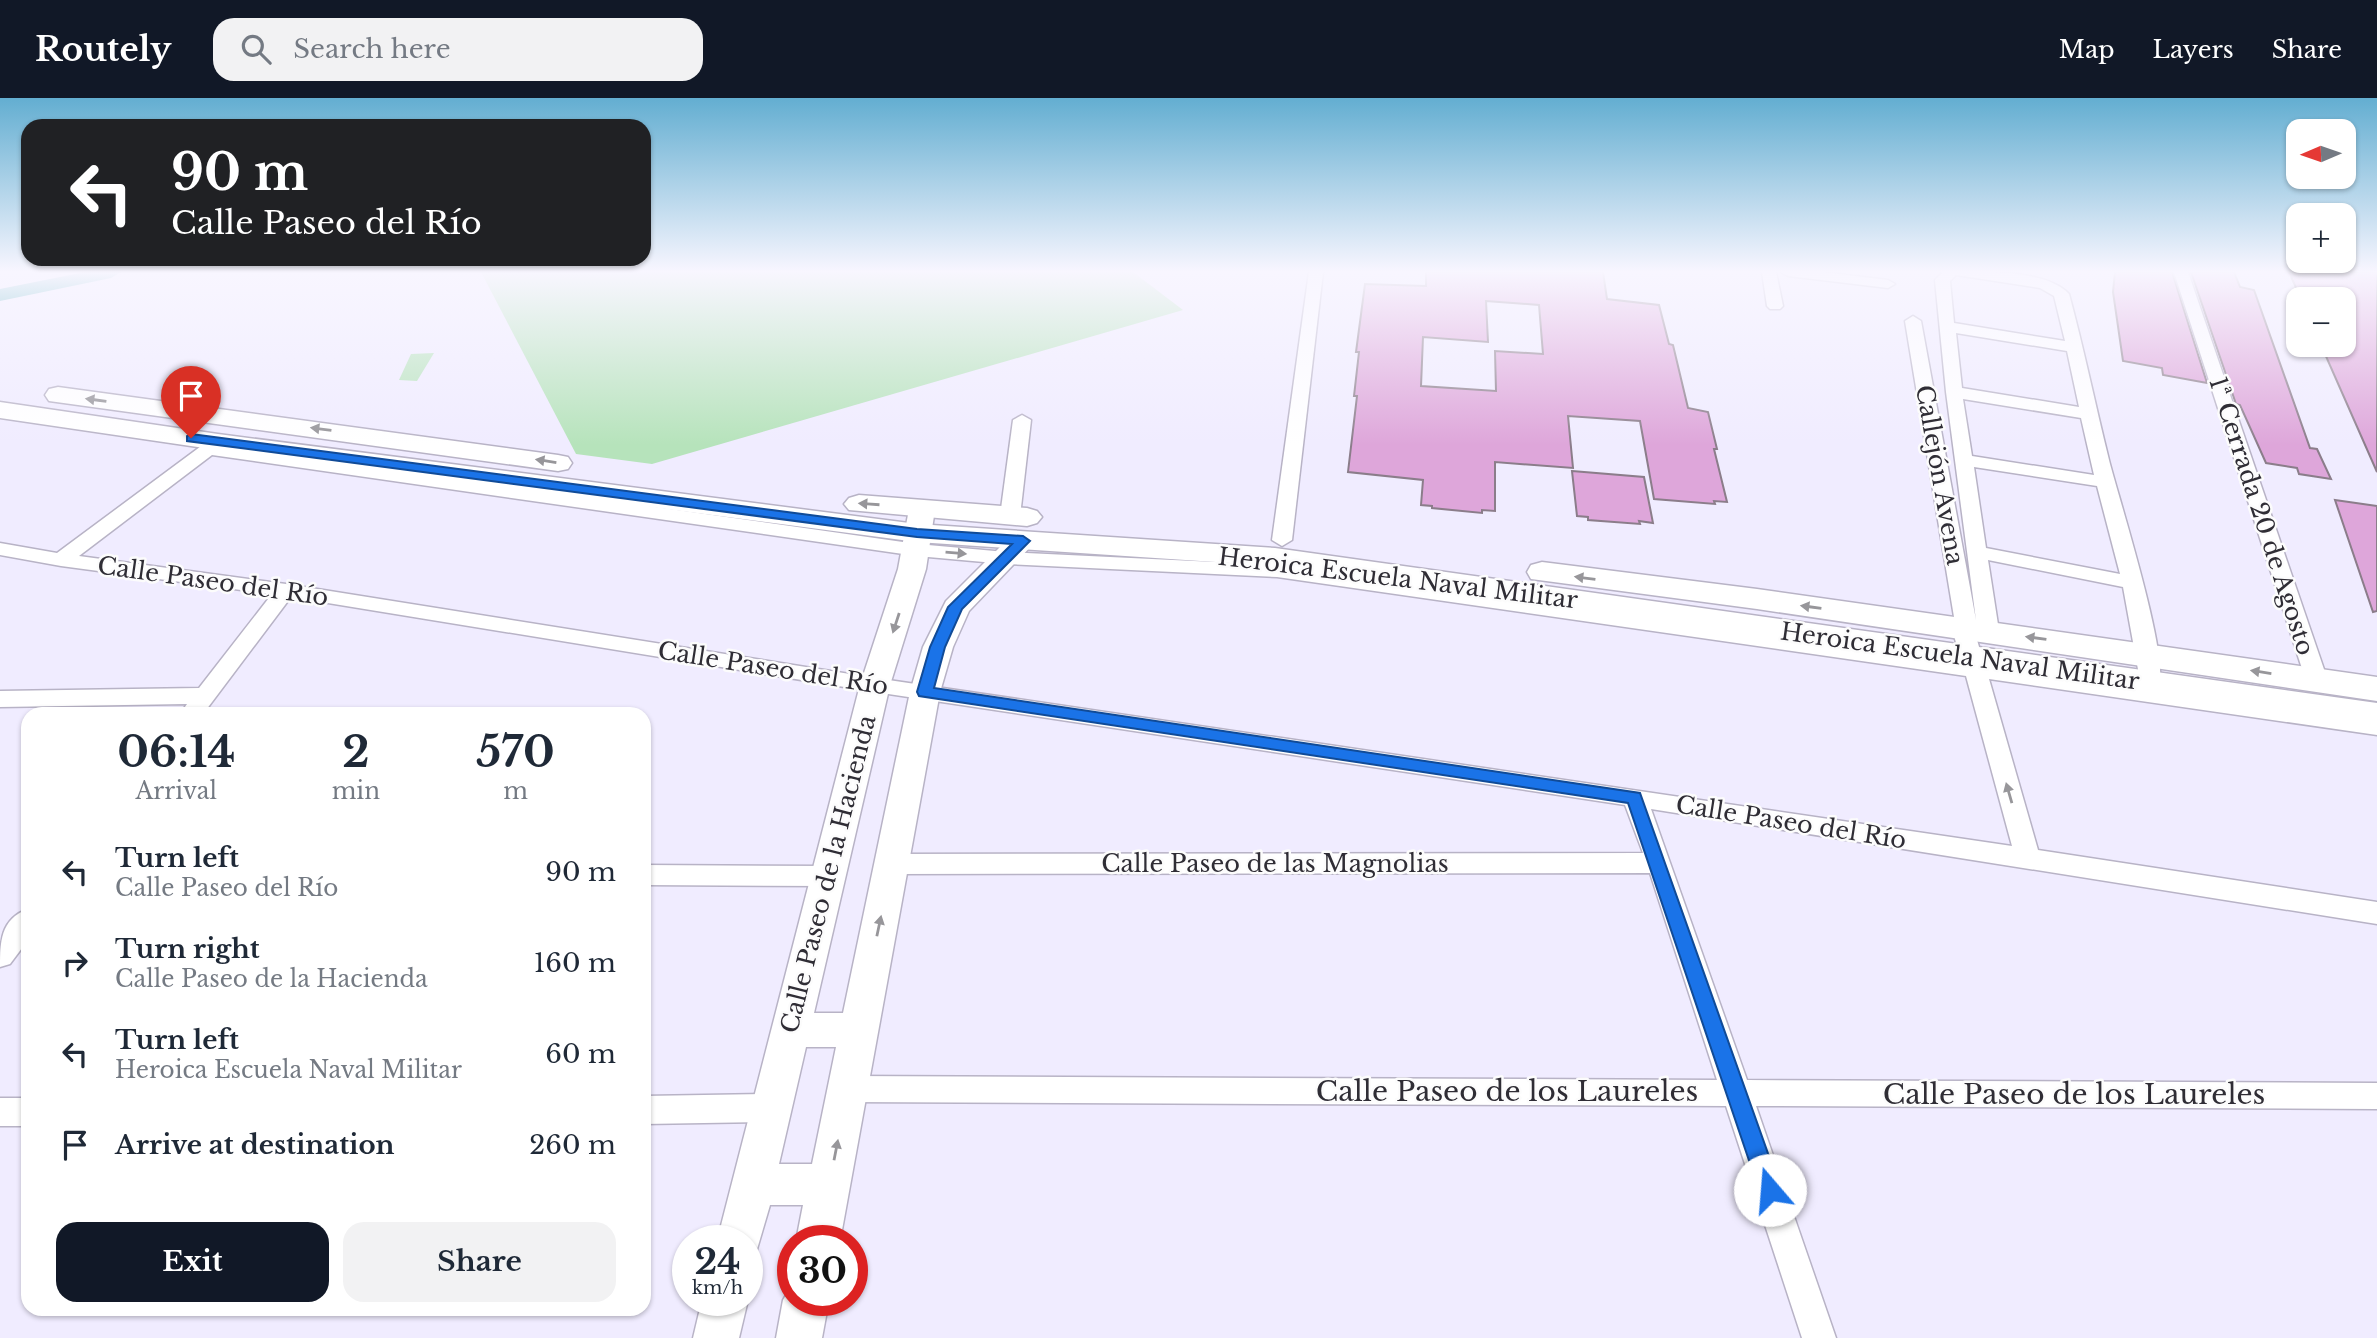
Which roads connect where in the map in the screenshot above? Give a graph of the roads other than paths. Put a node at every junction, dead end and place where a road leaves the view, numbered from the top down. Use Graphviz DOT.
graph roads {
  1 [pos="1309,330"];
  2 [pos="1915,330"];
  3 [pos="1948,330"];
  4 [pos="1966,330"];
  5 [pos="2071,330"];
  6 [pos="2200,330"];
  7 [pos="2075,347"];
  8 [pos="0,392"];
  9 [pos="1954,392"];
  10 [pos="0,410"];
  11 [pos="2088,414"];
  12 [pos="1022,420"];
  13 [pos="213,446"];
  14 [pos="1965,460"];
  15 [pos="2105,482"];
  16 [pos="919,531"];
  17 [pos="1013,538"];
  18 [pos="1282,540"];
  19 [pos="0,549"];
  20 [pos="1976,552"];
  21 [pos="61,560"];
  22 [pos="2133,583"];
  23 [pos="286,590"];
  24 [pos="1973,643"];
  25 [pos="2149,668"];
  26 [pos="2317,681"];
  27 [pos="875,685"];
  28 [pos="2377,689"];
  29 [pos="925,692"];
  30 [pos="205,696"];
  31 [pos="0,699"];
  32 [pos="196,707"];
  33 [pos="2377,715"];
  34 [pos="2377,727"];
  35 [pos="1634,797"];
  36 [pos="2028,858"];
  37 [pos="1659,863"];
  38 [pos="892,864"];
  39 [pos="651,875"];
  40 [pos="826,876"];
  41 [pos="2377,913"];
  42 [pos="21,928"];
  43 [pos="2,951"];
  44 [pos="790,1030"];
  45 [pos="858,1030"];
  46 [pos="848,1089"];
  47 [pos="1737,1092"];
  48 [pos="2377,1096"];
  49 [pos="771,1108"];
  50 [pos="651,1110"];
  51 [pos="0,1112"];
  52 [pos="21,1112"];
  53 [pos="829,1184"];
  54 [pos="752,1185"];
  55 [pos="743,1225"];
  56 [pos="821,1225"];
  57 [pos="721,1316"];
  58 [pos="803,1316"];
  59 [pos="716,1338"];
  60 [pos="799,1338"];
  61 [pos="1819,1338"];
  1 -- 18 [label="street"];
  2 -- 24 [label="street, Callejón Avena"];
  3 -- 9 [label="street"];
  4 -- 7 [label="street"];
  5 -- 7 [label="street"];
  6 -- 26 [label="street, 1ª Cerrada 20 de Agosto"];
  7 -- 11 [label="street"];
  16 -- 8 [label="main road, Heroica Escuela Naval Militar, one-way"];
  9 -- 11 [label="street"];
  9 -- 14 [label="street"];
  10 -- 13 [label="main road, Heroica Escuela Naval Militar"];
  11 -- 15 [label="street"];
  12 -- 17 [label="street"];
  13 -- 16 [label="main road, Heroica Escuela Naval Militar"];
  13 -- 21 [label="street"];
  14 -- 15 [label="street"];
  14 -- 20 [label="street"];
  15 -- 22 [label="street"];
  16 -- 17 [label="main road, Heroica Escuela Naval Militar"];
  16 -- 27 [label="street, Calle Paseo de la Hacienda, one-way"];
  17 -- 18 [label="main road, Heroica Escuela Naval Militar"];
  17 -- 24 [label="main road, Heroica Escuela Naval Militar"];
  17 -- 29 [label="street"];
  24 -- 18 [label="main road, Heroica Escuela Naval Militar, one-way"];
  19 -- 21 [label="street, Calle Paseo del Río"];
  20 -- 22 [label="street"];
  20 -- 24 [label="street"];
  21 -- 23 [label="street, Calle Paseo del Río"];
  22 -- 25 [label="street"];
  23 -- 27 [label="street, Calle Paseo del Río"];
  23 -- 30 [label="street"];
  25 -- 24 [label="main road, Heroica Escuela Naval Militar, one-way"];
  24 -- 34 [label="street, Heroica Escuela Naval Militar"];
  36 -- 24 [label="street, one-way"];
  26 -- 25 [label="main road, Heroica Escuela Naval Militar, one-way"];
  25 -- 33 [label="main road, Heroica Escuela Naval Militar"];
  26 -- 28 [label="main road, Heroica Escuela Naval Militar"];
  27 -- 29 [label="street, Calle Paseo del Río"];
  27 -- 40 [label="street, Calle Paseo de la Hacienda"];
  29 -- 35 [label="street, Calle Paseo del Río"];
  29 -- 38 [label="street"];
  30 -- 31 [label="street"];
  30 -- 32 [label="street"];
  35 -- 36 [label="street, Calle Paseo del Río"];
  35 -- 37 [label="street"];
  36 -- 41 [label="street, Calle Paseo del Río"];
  37 -- 38 [label="street, Calle Paseo de las Magnolias"];
  37 -- 47 [label="street"];
  45 -- 38 [label="street, one-way"];
  39 -- 40 [label="street"];
  40 -- 44 [label="street, Calle Paseo de la Hacienda"];
  42 -- 43 [label="street"];
  44 -- 45 [label="street"];
  44 -- 49 [label="street, Calle Paseo de la Hacienda"];
  45 -- 46 [label="street"];
  46 -- 47 [label="street, Calle Paseo de los Laureles"];
  53 -- 46 [label="street, one-way"];
  47 -- 48 [label="street, Calle Paseo de los Laureles"];
  47 -- 61 [label="street"];
  49 -- 50 [label="street"];
  49 -- 54 [label="street, Calle Paseo de la Hacienda"];
  51 -- 52 [label="street"];
  53 -- 54 [label="street"];
  53 -- 56 [label="street"];
  54 -- 55 [label="street, Calle Paseo de la Hacienda"];
  57 -- 59 [label="street"];
  58 -- 60 [label="street"];
}
